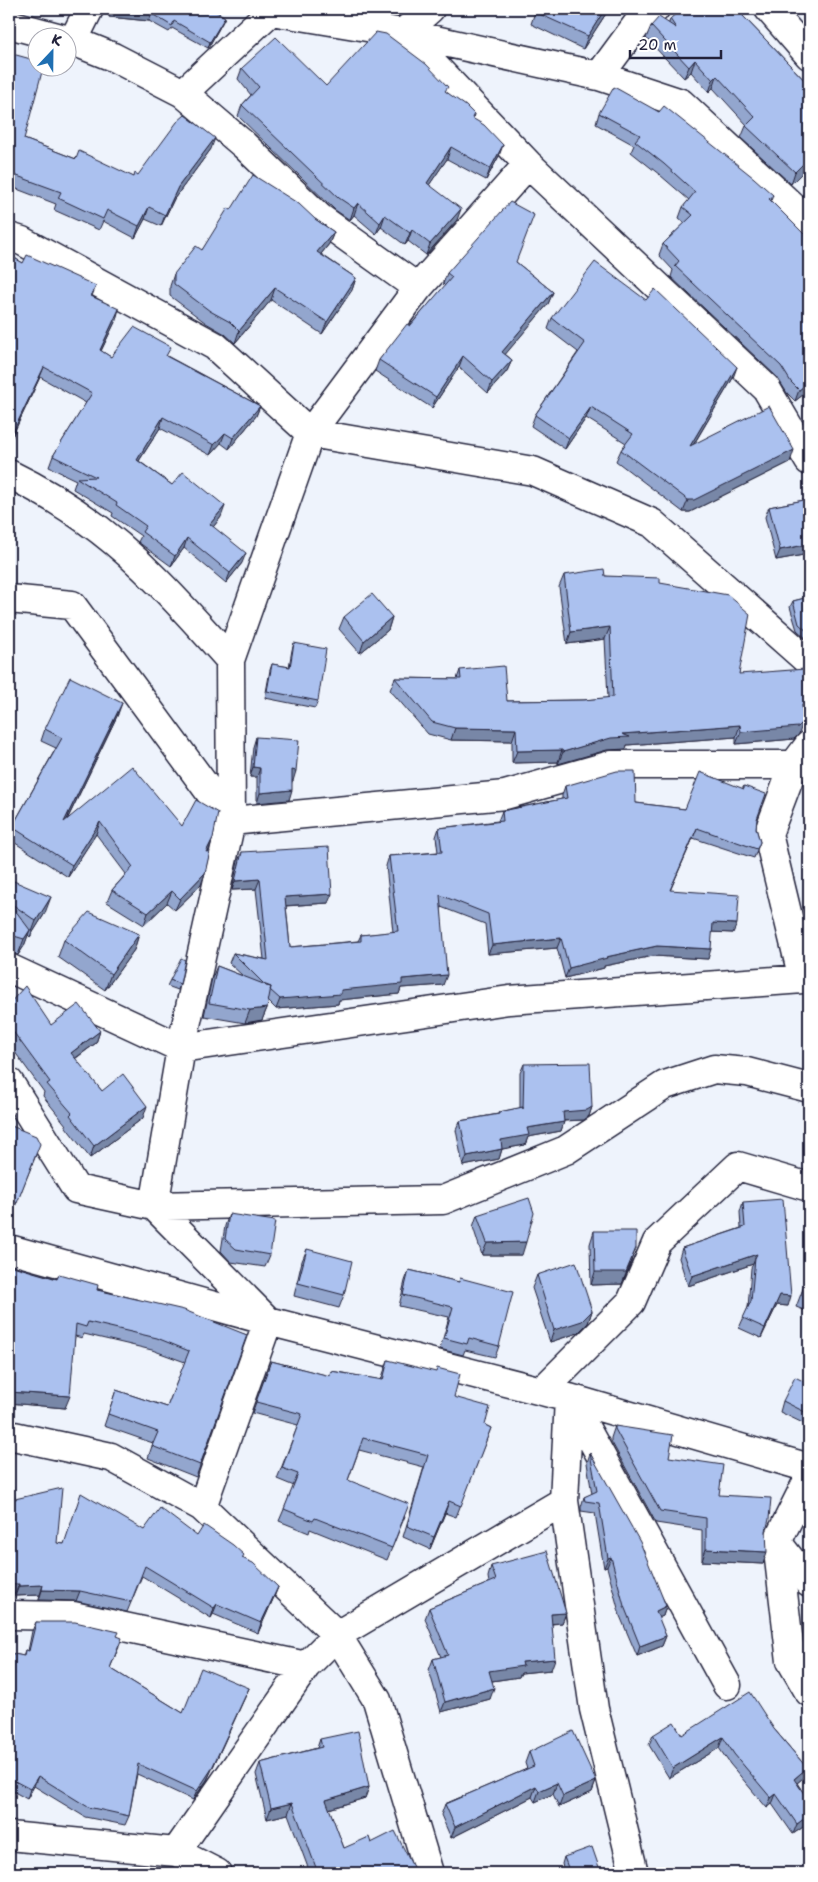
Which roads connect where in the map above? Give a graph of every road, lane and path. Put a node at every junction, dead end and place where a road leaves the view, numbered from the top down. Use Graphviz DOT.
graph roads {
  1 [pos="89,9"];
  2 [pos="430,9"];
  3 [pos="769,9"];
  4 [pos="269,10"];
  5 [pos="643,12"];
  6 [pos="9,24"];
  7 [pos="75,28"];
  8 [pos="28,29"];
  9 [pos="403,33"];
  10 [pos="78,44"];
  11 [pos="809,55"];
  12 [pos="599,76"];
  13 [pos="183,93"];
  14 [pos="528,164"];
  15 [pos="809,222"];
  16 [pos="9,237"];
  17 [pos="418,288"];
  18 [pos="310,433"];
  19 [pos="809,462"];
  20 [pos="9,474"];
  21 [pos="9,600"];
  22 [pos="230,660"];
  23 [pos="809,662"];
  24 [pos="802,755"];
  25 [pos="231,822"];
  26 [pos="9,968"];
  27 [pos="806,982"];
  28 [pos="181,1048"];
  29 [pos="9,1082"];
  30 [pos="809,1088"];
  31 [pos="809,1187"];
  32 [pos="154,1206"];
  33 [pos="9,1249"];
  34 [pos="268,1321"];
  35 [pos="542,1391"];
  36 [pos="569,1398"];
  37 [pos="9,1435"];
  38 [pos="809,1468"];
  39 [pos="809,1478"];
  40 [pos="564,1501"];
  41 [pos="202,1507"];
  42 [pos="777,1542"];
  43 [pos="809,1583"];
  44 [pos="9,1615"];
  45 [pos="337,1635"];
  46 [pos="306,1666"];
  47 [pos="727,1684"];
  48 [pos="809,1692"];
  49 [pos="9,1836"];
  50 [pos="176,1852"];
  51 [pos="217,1873"];
  52 [pos="429,1873"];
  53 [pos="634,1873"];
  1 -- 7 [label="street"];
  2 -- 9 [label="street"];
  3 -- 11 [label="street"];
  4 -- 9 [label="street"];
  4 -- 13 [label="street"];
  5 -- 12 [label="street"];
  6 -- 8 [label="street"];
  9 -- 12 [label="street"];
  9 -- 14 [label="street"];
  10 -- 13 [label="street"];
  12 -- 15 [label="street"];
  13 -- 17 [label="street"];
  14 -- 17 [label="street"];
  14 -- 19 [label="street"];
  16 -- 18 [label="street"];
  17 -- 18 [label="street"];
  18 -- 22 [label="street"];
  18 -- 23 [label="street"];
  20 -- 22 [label="street"];
  21 -- 25 [label="street"];
  22 -- 25 [label="street"];
  24 -- 25 [label="street"];
  24 -- 27 [label="street"];
  25 -- 28 [label="street"];
  26 -- 28 [label="street"];
  27 -- 28 [label="street"];
  28 -- 32 [label="street"];
  29 -- 32 [label="street"];
  30 -- 32 [label="street"];
  31 -- 35 [label="street"];
  32 -- 34 [label="street"];
  33 -- 34 [label="street"];
  34 -- 35 [label="street"];
  34 -- 41 [label="street"];
  35 -- 36 [label="street"];
  36 -- 38 [label="street"];
  36 -- 40 [label="street"];
  36 -- 47 [label="street"];
  37 -- 41 [label="street"];
  39 -- 42 [label="street"];
  40 -- 45 [label="street"];
  40 -- 53 [label="street"];
  41 -- 45 [label="street"];
  42 -- 43 [label="street"];
  42 -- 48 [label="street"];
  44 -- 46 [label="street"];
  45 -- 46 [label="street"];
  45 -- 52 [label="street"];
  46 -- 50 [label="street"];
  49 -- 50 [label="street"];
  50 -- 51 [label="street"];
}
